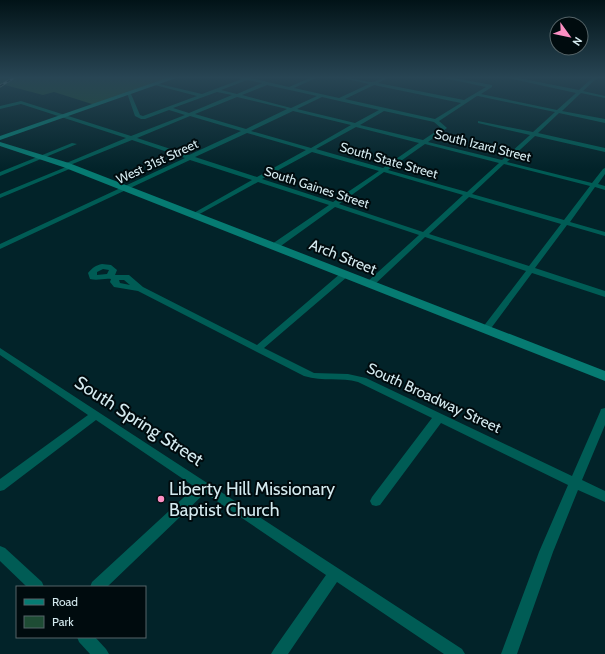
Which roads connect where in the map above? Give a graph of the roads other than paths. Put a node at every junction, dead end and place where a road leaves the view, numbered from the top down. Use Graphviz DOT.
graph roads {
  1 [pos="38,108"];
  2 [pos="88,108"];
  3 [pos="135,108"];
  4 [pos="166,108"];
  5 [pos="208,108"];
  6 [pos="287,108"];
  7 [pos="296,108"];
  8 [pos="378,108"];
  9 [pos="457,108"];
  10 [pos="538,108"];
  11 [pos="564,108"];
  12 [pos="293,109"];
  13 [pos="384,109"];
  14 [pos="559,112"];
  15 [pos="190,115"];
  16 [pos="63,116"];
  17 [pos="436,121"];
  18 [pos="605,121"];
  19 [pos="480,122"];
  20 [pos="356,125"];
  21 [pos="246,131"];
  22 [pos="535,134"];
  23 [pos="0,138"];
  24 [pos="132,138"];
  25 [pos="425,142"];
  26 [pos="0,144"];
  27 [pos="74,144"];
  28 [pos="312,150"];
  29 [pos="605,150"];
  30 [pos="43,157"];
  31 [pos="190,158"];
  32 [pos="504,162"];
  33 [pos="68,166"];
  34 [pos="605,170"];
  35 [pos="385,171"];
  36 [pos="0,174"];
  37 [pos="258,180"];
  38 [pos="594,185"];
  39 [pos="125,188"];
  40 [pos="605,188"];
  41 [pos="469,195"];
  42 [pos="0,196"];
  43 [pos="335,205"];
  44 [pos="194,215"];
  45 [pos="566,222"];
  46 [pos="605,234"];
  47 [pos="424,235"];
  48 [pos="275,246"];
  49 [pos="0,247"];
  50 [pos="531,270"];
  51 [pos="344,274"];
  52 [pos="113,277"];
  53 [pos="370,284"];
  54 [pos="605,294"];
  55 [pos="486,329"];
  56 [pos="258,349"];
  57 [pos="0,351"];
  58 [pos="605,376"];
  59 [pos="605,412"];
  60 [pos="95,415"];
  61 [pos="439,417"];
  62 [pos="576,483"];
  63 [pos="0,486"];
  64 [pos="204,486"];
  65 [pos="605,497"];
  66 [pos="376,501"];
  67 [pos="0,552"];
  68 [pos="335,573"];
  69 [pos="36,586"];
  70 [pos="97,586"];
  71 [pos="85,638"];
  72 [pos="101,654"];
  73 [pos="279,654"];
  74 [pos="457,654"];
  75 [pos="509,654"];
  1 -- 16 [label="street, South Gaines Street"];
  2 -- 16 [label="main road"];
  3 -- 4 [label="street"];
  4 -- 15 [label="street, South State Street"];
  5 -- 15 [label="street"];
  6 -- 12 [label="street, South Izard Street"];
  7 -- 12 [label="street, West 31st Street"];
  8 -- 13 [label="street"];
  9 -- 17 [label="street"];
  10 -- 14 [label="street"];
  11 -- 14 [label="street"];
  12 -- 20 [label="street, South Izard Street"];
  12 -- 21 [label="street, West 31st Street"];
  13 -- 17 [label="street"];
  13 -- 20 [label="street"];
  14 -- 18 [label="street"];
  14 -- 22 [label="street"];
  15 -- 21 [label="street, South State Street"];
  15 -- 24 [label="street"];
  16 -- 23 [label="main road"];
  16 -- 24 [label="street, South Gaines Street"];
  17 -- 25 [label="street"];
  19 -- 22 [label="street"];
  20 -- 25 [label="street, South Izard Street"];
  20 -- 28 [label="street"];
  21 -- 28 [label="street, South State Street"];
  21 -- 31 [label="street, West 31st Street"];
  22 -- 29 [label="street"];
  22 -- 32 [label="street"];
  24 -- 31 [label="street, South Gaines Street"];
  24 -- 33 [label="street"];
  25 -- 32 [label="street, South Izard Street"];
  25 -- 35 [label="street"];
  26 -- 30 [label="main road, Arch Street"];
  27 -- 30 [label="street"];
  28 -- 35 [label="street, South State Street"];
  28 -- 37 [label="street"];
  30 -- 33 [label="main road, Arch Street"];
  30 -- 36 [label="street"];
  31 -- 37 [label="street, South Gaines Street"];
  31 -- 39 [label="street, West 31st Street"];
  32 -- 38 [label="street, South Izard Street"];
  32 -- 41 [label="street"];
  33 -- 39 [label="main road, Arch Street"];
  33 -- 42 [label="street"];
  34 -- 38 [label="street"];
  35 -- 41 [label="street, South State Street"];
  35 -- 43 [label="street"];
  37 -- 43 [label="street, South Gaines Street"];
  37 -- 44 [label="street"];
  38 -- 40 [label="street, South Izard Street"];
  38 -- 45 [label="street"];
  39 -- 44 [label="main road, Arch Street"];
  39 -- 49 [label="street, West 31st Street"];
  41 -- 45 [label="street, South State Street"];
  41 -- 47 [label="street"];
  43 -- 47 [label="street, South Gaines Street"];
  43 -- 48 [label="street"];
  44 -- 48 [label="main road, Arch Street"];
  45 -- 46 [label="street, South State Street"];
  45 -- 50 [label="street"];
  47 -- 50 [label="street, South Gaines Street"];
  47 -- 53 [label="street"];
  48 -- 51 [label="main road, Arch Street"];
  50 -- 54 [label="street, South Gaines Street"];
  50 -- 55 [label="street"];
  51 -- 53 [label="main road, Arch Street"];
  51 -- 56 [label="street"];
  52 -- 56 [label="street, South Broadway Street"];
  53 -- 55 [label="main road, Arch Street"];
  55 -- 58 [label="main road, Arch Street"];
  56 -- 61 [label="street, South Broadway Street"];
  57 -- 60 [label="street, South Spring Street"];
  59 -- 62 [label="street"];
  60 -- 63 [label="street"];
  60 -- 64 [label="street, South Spring Street"];
  61 -- 62 [label="street, South Broadway Street"];
  61 -- 66 [label="street"];
  62 -- 65 [label="street, South Broadway Street"];
  62 -- 75 [label="street"];
  64 -- 68 [label="street, South Spring Street"];
  64 -- 70 [label="street"];
  67 -- 69 [label="street"];
  68 -- 73 [label="street"];
  68 -- 74 [label="street, South Spring Street"];
  71 -- 72 [label="street"];
}
